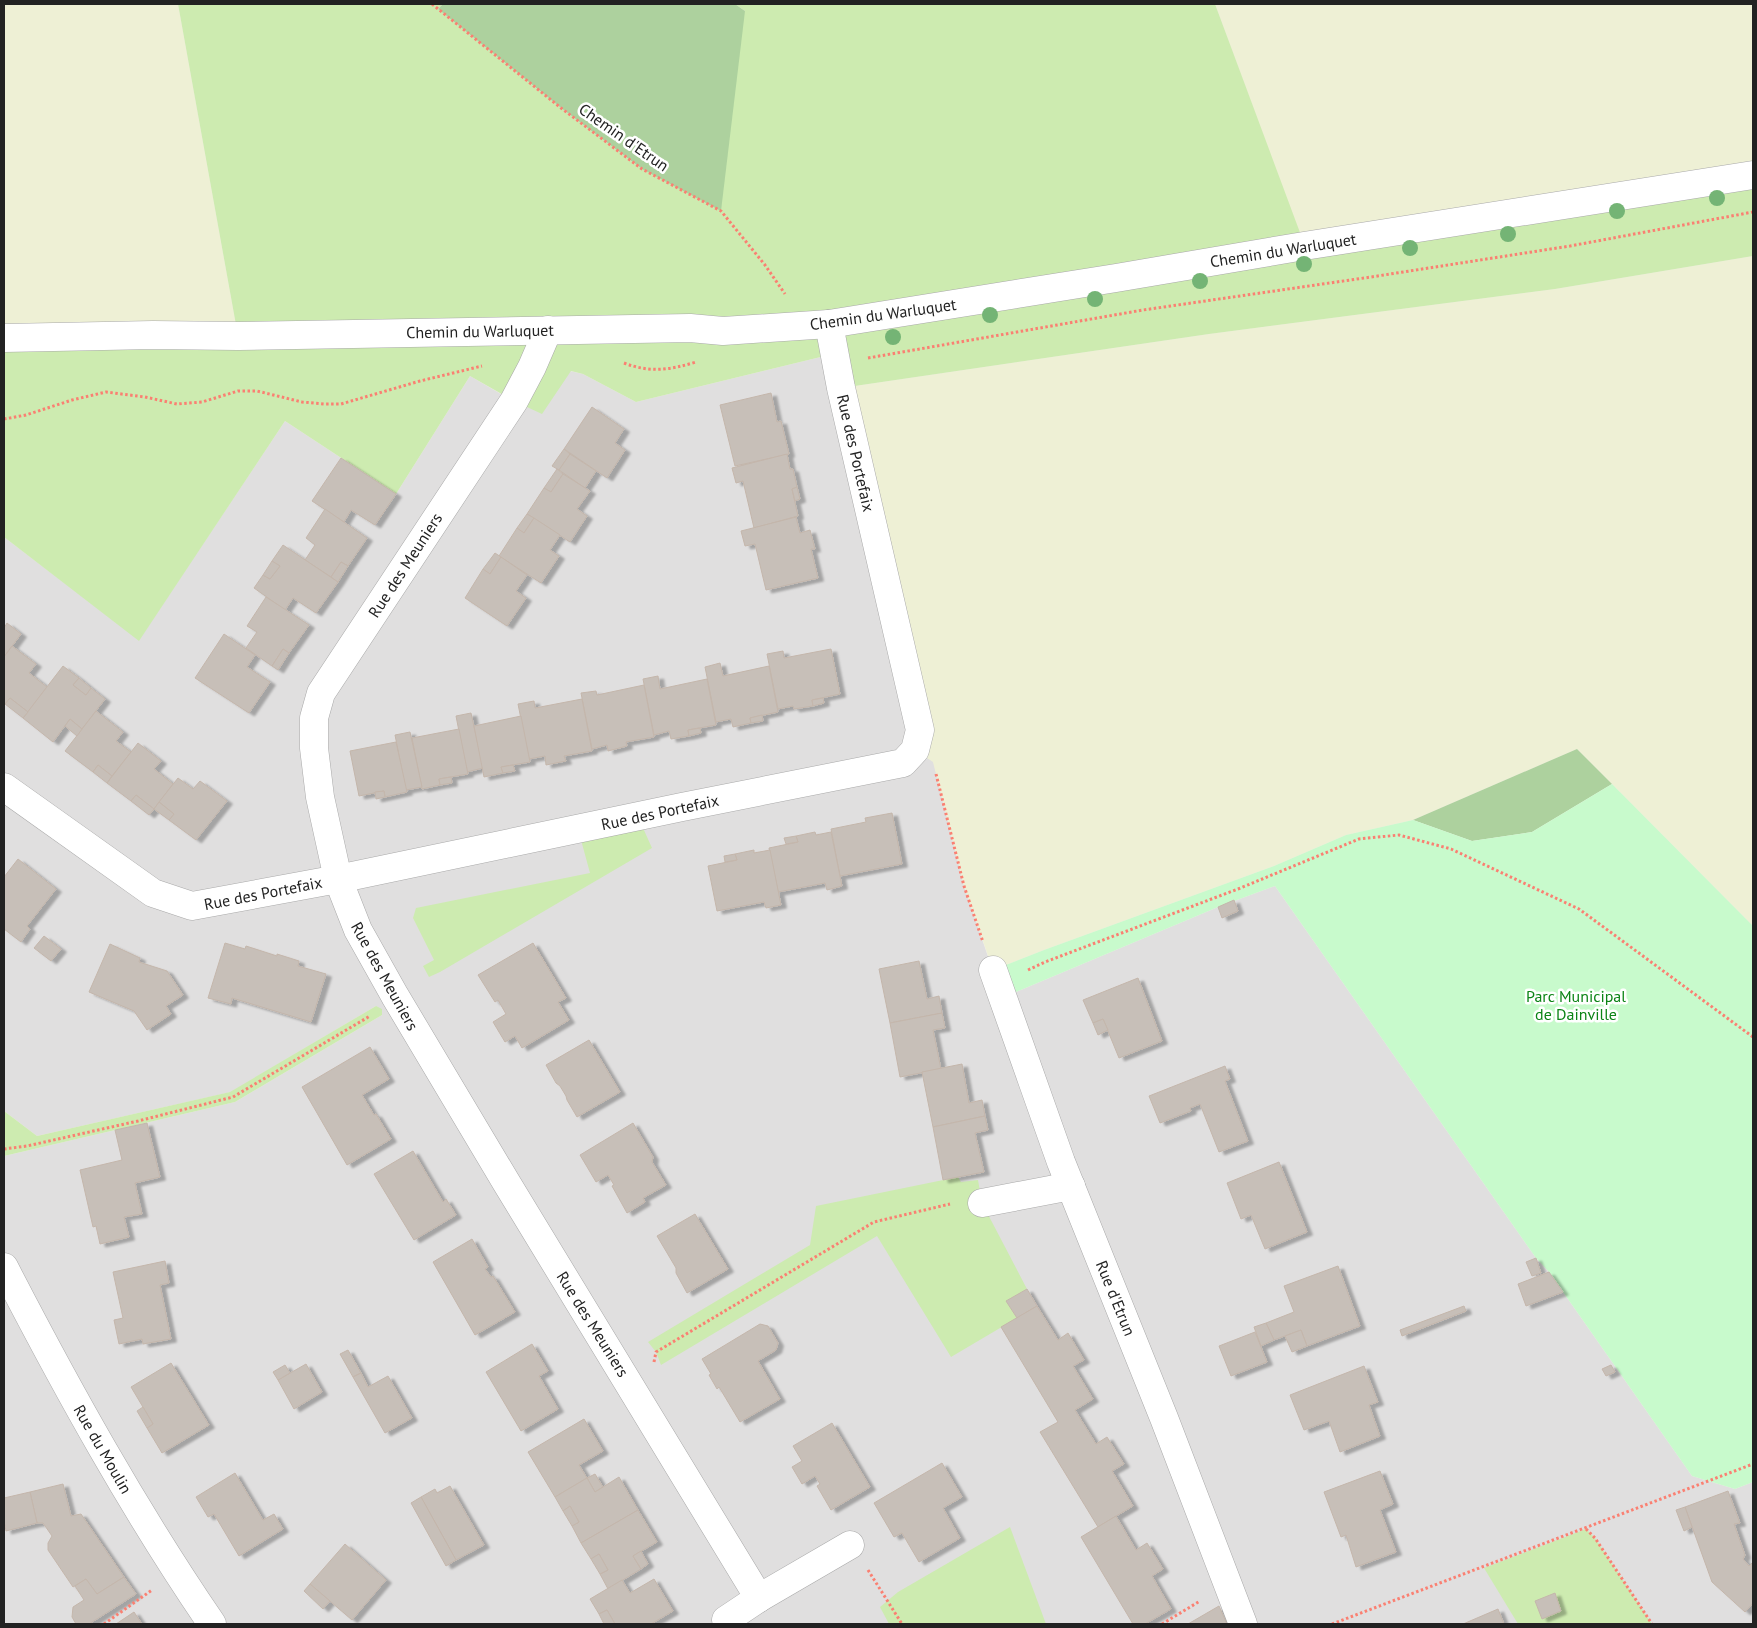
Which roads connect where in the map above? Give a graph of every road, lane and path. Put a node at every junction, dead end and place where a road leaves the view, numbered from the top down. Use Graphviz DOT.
graph roads {
  1 [pos="432,4"];
  2 [pos="1753,175"];
  3 [pos="1753,212"];
  4 [pos="817,325"];
  5 [pos="548,330"];
  6 [pos="4,338"];
  7 [pos="833,354"];
  8 [pos="704,360"];
  9 [pos="621,362"];
  10 [pos="483,366"];
  11 [pos="4,419"];
  12 [pos="915,750"];
  13 [pos="4,787"];
  14 [pos="338,879"];
  15 [pos="996,978"];
  16 [pos="395,996"];
  17 [pos="1753,1037"];
  18 [pos="4,1149"];
  19 [pos="1071,1186"];
  20 [pos="982,1203"];
  21 [pos="4,1267"];
  22 [pos="630,1384"];
  23 [pos="1753,1464"];
  24 [pos="1586,1529"];
  25 [pos="850,1545"];
  26 [pos="177,1573"];
  27 [pos="1228,1586"];
  28 [pos="759,1598"];
  29 [pos="726,1620"];
  30 [pos="104,1624"];
  31 [pos="212,1624"];
  32 [pos="902,1624"];
  33 [pos="1162,1624"];
  34 [pos="1243,1624"];
  35 [pos="1332,1624"];
  36 [pos="1652,1624"];
  1 -- 4 [label="path, Chemin d'Etrun"];
  2 -- 4 [label="street, Chemin du Warluquet"];
  3 -- 7 [label="path"];
  4 -- 5 [label="street, Chemin du Warluquet"];
  4 -- 7 [label="street, Rue des Portefaix"];
  5 -- 6 [label="street, Chemin du Warluquet"];
  5 -- 14 [label="street, Rue des Meuniers"];
  7 -- 12 [label="street, Rue des Portefaix"];
  8 -- 9 [label="path"];
  10 -- 11 [label="path"];
  12 -- 14 [label="street, Rue des Portefaix"];
  12 -- 15 [label="path"];
  13 -- 14 [label="street, Rue des Portefaix"];
  14 -- 16 [label="street, Rue des Meuniers"];
  15 -- 17 [label="path"];
  15 -- 19 [label="street, Rue d'Etrun"];
  16 -- 18 [label="path"];
  16 -- 22 [label="street, Rue des Meuniers"];
  19 -- 20 [label="street"];
  19 -- 27 [label="street, Rue d'Etrun"];
  20 -- 22 [label="path"];
  21 -- 26 [label="street, Rue du Moulin"];
  22 -- 28 [label="street, Rue des Meuniers"];
  23 -- 24 [label="path"];
  24 -- 35 [label="path"];
  24 -- 36 [label="path"];
  25 -- 28 [label="street"];
  25 -- 32 [label="path"];
  26 -- 30 [label="path"];
  26 -- 31 [label="street, Rue du Moulin"];
  27 -- 33 [label="path"];
  27 -- 34 [label="street, Rue d'Etrun"];
  28 -- 29 [label="street"];
}
